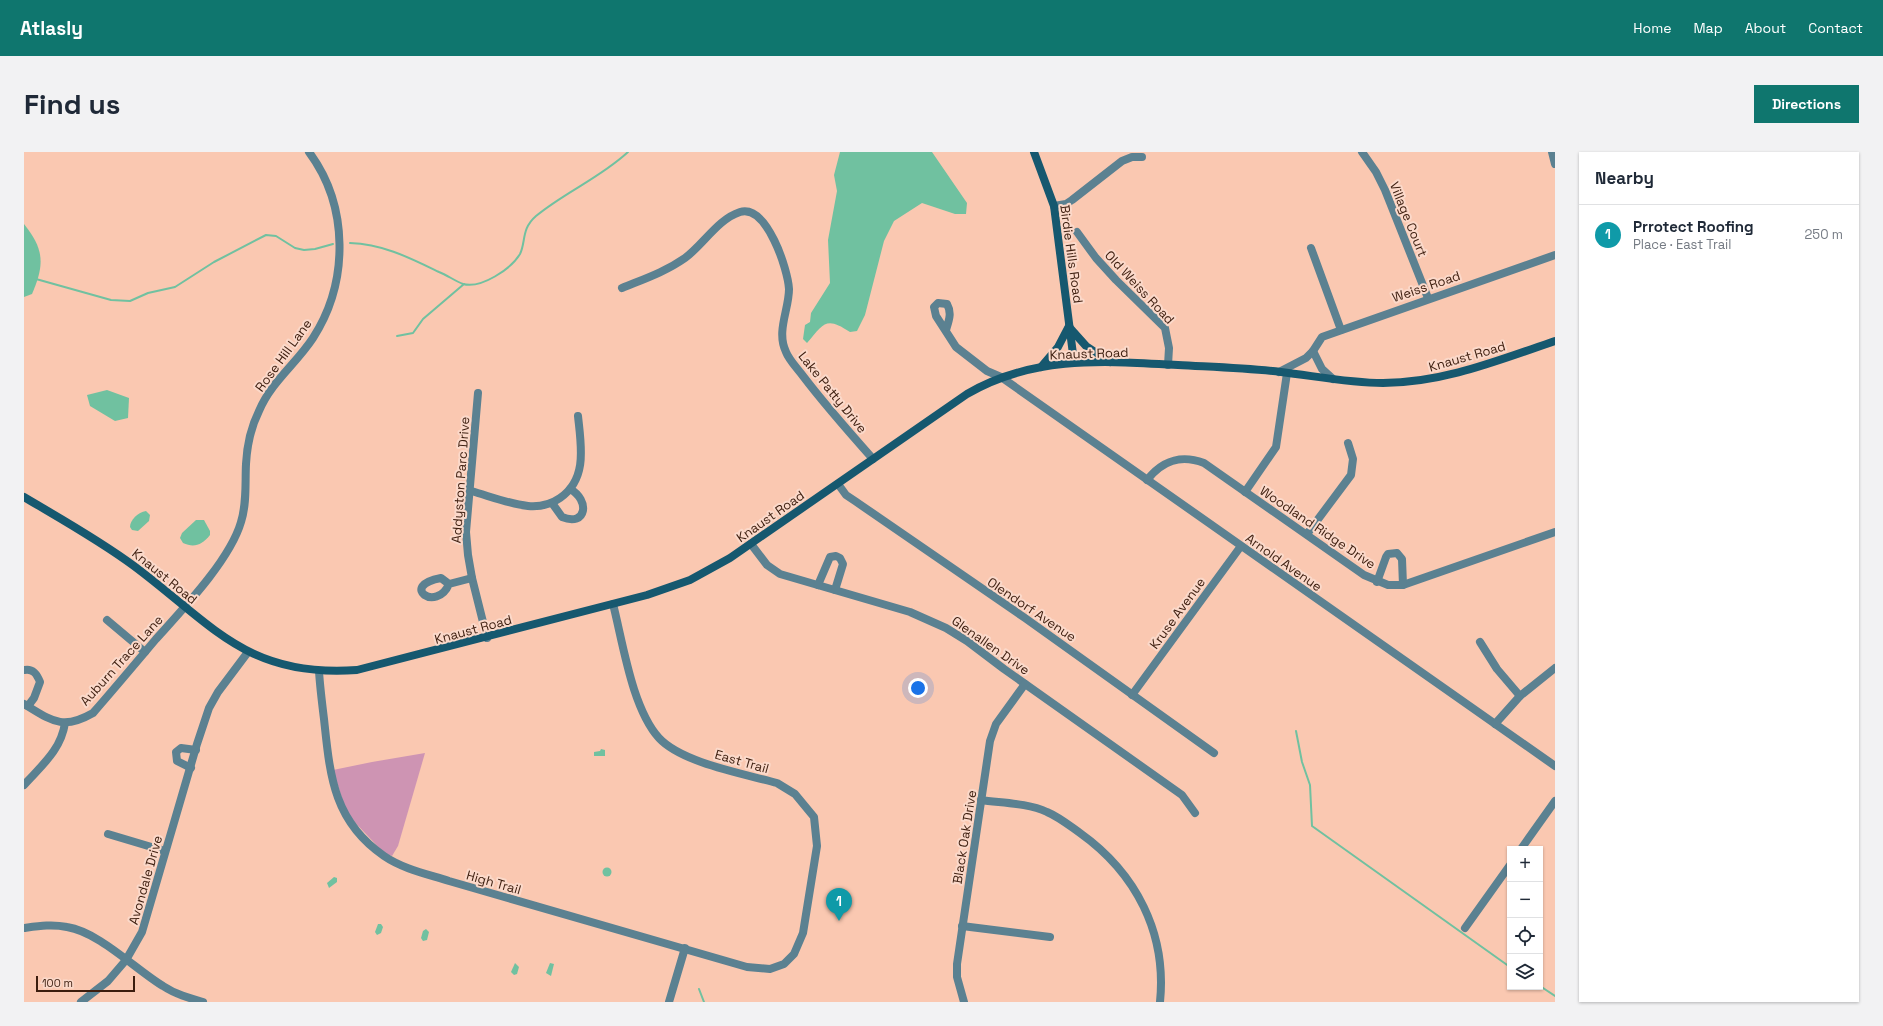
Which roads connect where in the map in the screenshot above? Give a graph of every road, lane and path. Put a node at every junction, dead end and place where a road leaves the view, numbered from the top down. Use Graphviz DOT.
graph roads {
  1 [pos="309,152"];
  2 [pos="1034,152"];
  3 [pos="1362,152"];
  4 [pos="1552,152"];
  5 [pos="1142,157"];
  6 [pos="1555,164"];
  7 [pos="1054,206"];
  8 [pos="1077,232"];
  9 [pos="1311,248"];
  10 [pos="1555,254"];
  11 [pos="622,288"];
  12 [pos="1428,298"];
  13 [pos="1069,326"];
  14 [pos="946,330"];
  15 [pos="1341,330"];
  16 [pos="1555,341"];
  17 [pos="1313,351"];
  18 [pos="1074,362"];
  19 [pos="1110,362"];
  20 [pos="1168,364"];
  21 [pos="1041,367"];
  22 [pos="1283,372"];
  23 [pos="1001,377"];
  24 [pos="1333,379"];
  25 [pos="478,393"];
  26 [pos="578,416"];
  27 [pos="1348,443"];
  28 [pos="873,459"];
  29 [pos="1147,480"];
  30 [pos="838,484"];
  31 [pos="570,489"];
  32 [pos="471,491"];
  33 [pos="1245,492"];
  34 [pos="24,496"];
  35 [pos="552,503"];
  36 [pos="1555,532"];
  37 [pos="1307,534"];
  38 [pos="751,544"];
  39 [pos="1241,546"];
  40 [pos="472,578"];
  41 [pos="1377,582"];
  42 [pos="449,584"];
  43 [pos="818,585"];
  44 [pos="1403,585"];
  45 [pos="835,590"];
  46 [pos="612,604"];
  47 [pos="184,607"];
  48 [pos="107,620"];
  49 [pos="487,638"];
  50 [pos="1480,642"];
  51 [pos="145,652"];
  52 [pos="248,652"];
  53 [pos="1555,668"];
  54 [pos="24,670"];
  55 [pos="319,671"];
  56 [pos="1025,684"];
  57 [pos="1132,695"];
  58 [pos="1520,696"];
  59 [pos="26,705"];
  60 [pos="65,723"];
  61 [pos="1495,724"];
  62 [pos="196,750"];
  63 [pos="1214,753"];
  64 [pos="1555,766"];
  65 [pos="191,768"];
  66 [pos="24,785"];
  67 [pos="982,800"];
  68 [pos="1555,801"];
  69 [pos="1195,813"];
  70 [pos="108,834"];
  71 [pos="1523,846"];
  72 [pos="166,851"];
  73 [pos="1507,869"];
  74 [pos="962,926"];
  75 [pos="24,928"];
  76 [pos="1465,928"];
  77 [pos="1050,937"];
  78 [pos="685,948"];
  79 [pos="794,954"];
  80 [pos="126,960"];
  81 [pos="81,1002"];
  82 [pos="203,1002"];
  83 [pos="669,1002"];
  84 [pos="964,1002"];
  85 [pos="1160,1002"];
  1 -- 47 [label="street, Rose Hill Lane"];
  2 -- 7 [label="main road, Birdie Hills Road"];
  3 -- 12 [label="street, Village Court"];
  4 -- 6 [label="street"];
  5 -- 7 [label="street"];
  7 -- 13 [label="main road, Birdie Hills Road"];
  8 -- 20 [label="street, Old Weiss Road"];
  9 -- 15 [label="street"];
  10 -- 12 [label="street, Weiss Road"];
  11 -- 28 [label="street, Lake Patty Drive"];
  12 -- 15 [label="street, Weiss Road"];
  13 -- 18 [label="main road, Birdie Hills Road"];
  13 -- 19 [label="main road"];
  13 -- 21 [label="main road"];
  14 -- 23 [label="street, Arnold Avenue"];
  15 -- 17 [label="street, Weiss Road"];
  16 -- 24 [label="main road, Knaust Road"];
  17 -- 22 [label="street, Weiss Road"];
  17 -- 24 [label="street"];
  18 -- 19 [label="main road, Knaust Road"];
  18 -- 21 [label="main road, Knaust Road"];
  19 -- 20 [label="main road, Knaust Road"];
  20 -- 22 [label="main road, Knaust Road"];
  21 -- 23 [label="main road, Knaust Road"];
  22 -- 24 [label="main road, Knaust Road"];
  22 -- 33 [label="street"];
  23 -- 28 [label="main road, Knaust Road"];
  23 -- 29 [label="street, Arnold Avenue"];
  25 -- 32 [label="street, Addyston Parc Drive"];
  26 -- 31 [label="street"];
  27 -- 37 [label="street"];
  28 -- 30 [label="main road, Knaust Road"];
  29 -- 33 [label="street, Woodland Ridge Drive"];
  29 -- 39 [label="street, Arnold Avenue"];
  30 -- 38 [label="main road, Knaust Road"];
  30 -- 57 [label="street, Olendorf Avenue"];
  31 -- 35 [label="street"];
  31 -- 35 [label="street"];
  32 -- 35 [label="street"];
  32 -- 40 [label="street, Addyston Parc Drive"];
  33 -- 37 [label="street, Woodland Ridge Drive"];
  34 -- 47 [label="main road, Knaust Road"];
  36 -- 44 [label="street, Woodland Ridge Drive"];
  37 -- 41 [label="street, Woodland Ridge Drive"];
  38 -- 43 [label="street, Glenallen Drive"];
  38 -- 46 [label="main road, Knaust Road"];
  39 -- 57 [label="street, Kruse Avenue"];
  39 -- 61 [label="street, Arnold Avenue"];
  40 -- 42 [label="street"];
  40 -- 49 [label="street, Addyston Parc Drive"];
  41 -- 44 [label="street, Woodland Ridge Drive"];
  41 -- 44 [label="street"];
  43 -- 45 [label="street, Glenallen Drive"];
  43 -- 45 [label="street"];
  45 -- 56 [label="street, Glenallen Drive"];
  46 -- 49 [label="main road, Knaust Road"];
  46 -- 79 [label="street, East Trail"];
  47 -- 51 [label="street, Auburn Trace Lane"];
  47 -- 52 [label="main road, Knaust Road"];
  48 -- 51 [label="street"];
  49 -- 55 [label="main road, Knaust Road"];
  50 -- 58 [label="street"];
  51 -- 60 [label="street, Auburn Trace Lane"];
  52 -- 55 [label="main road, Knaust Road"];
  52 -- 62 [label="street, Avondale Drive"];
  53 -- 58 [label="street"];
  54 -- 59 [label="street"];
  55 -- 78 [label="street, High Trail"];
  56 -- 67 [label="street, Black Oak Drive"];
  56 -- 69 [label="street, Glenallen Drive"];
  57 -- 63 [label="street, Olendorf Avenue"];
  58 -- 61 [label="street"];
  59 -- 60 [label="street"];
  60 -- 66 [label="street"];
  61 -- 64 [label="street, Arnold Avenue"];
  62 -- 65 [label="street, Avondale Drive"];
  62 -- 65 [label="street"];
  65 -- 72 [label="street, Avondale Drive"];
  67 -- 74 [label="street, Black Oak Drive"];
  67 -- 85 [label="street"];
  68 -- 71 [label="street"];
  70 -- 72 [label="street"];
  72 -- 80 [label="street, Avondale Drive"];
  73 -- 76 [label="street"];
  74 -- 77 [label="street"];
  74 -- 84 [label="street, Black Oak Drive"];
  75 -- 80 [label="street"];
  78 -- 79 [label="street, High Trail"];
  78 -- 83 [label="street"];
  80 -- 81 [label="street, Avondale Drive"];
  80 -- 82 [label="street"];
}
